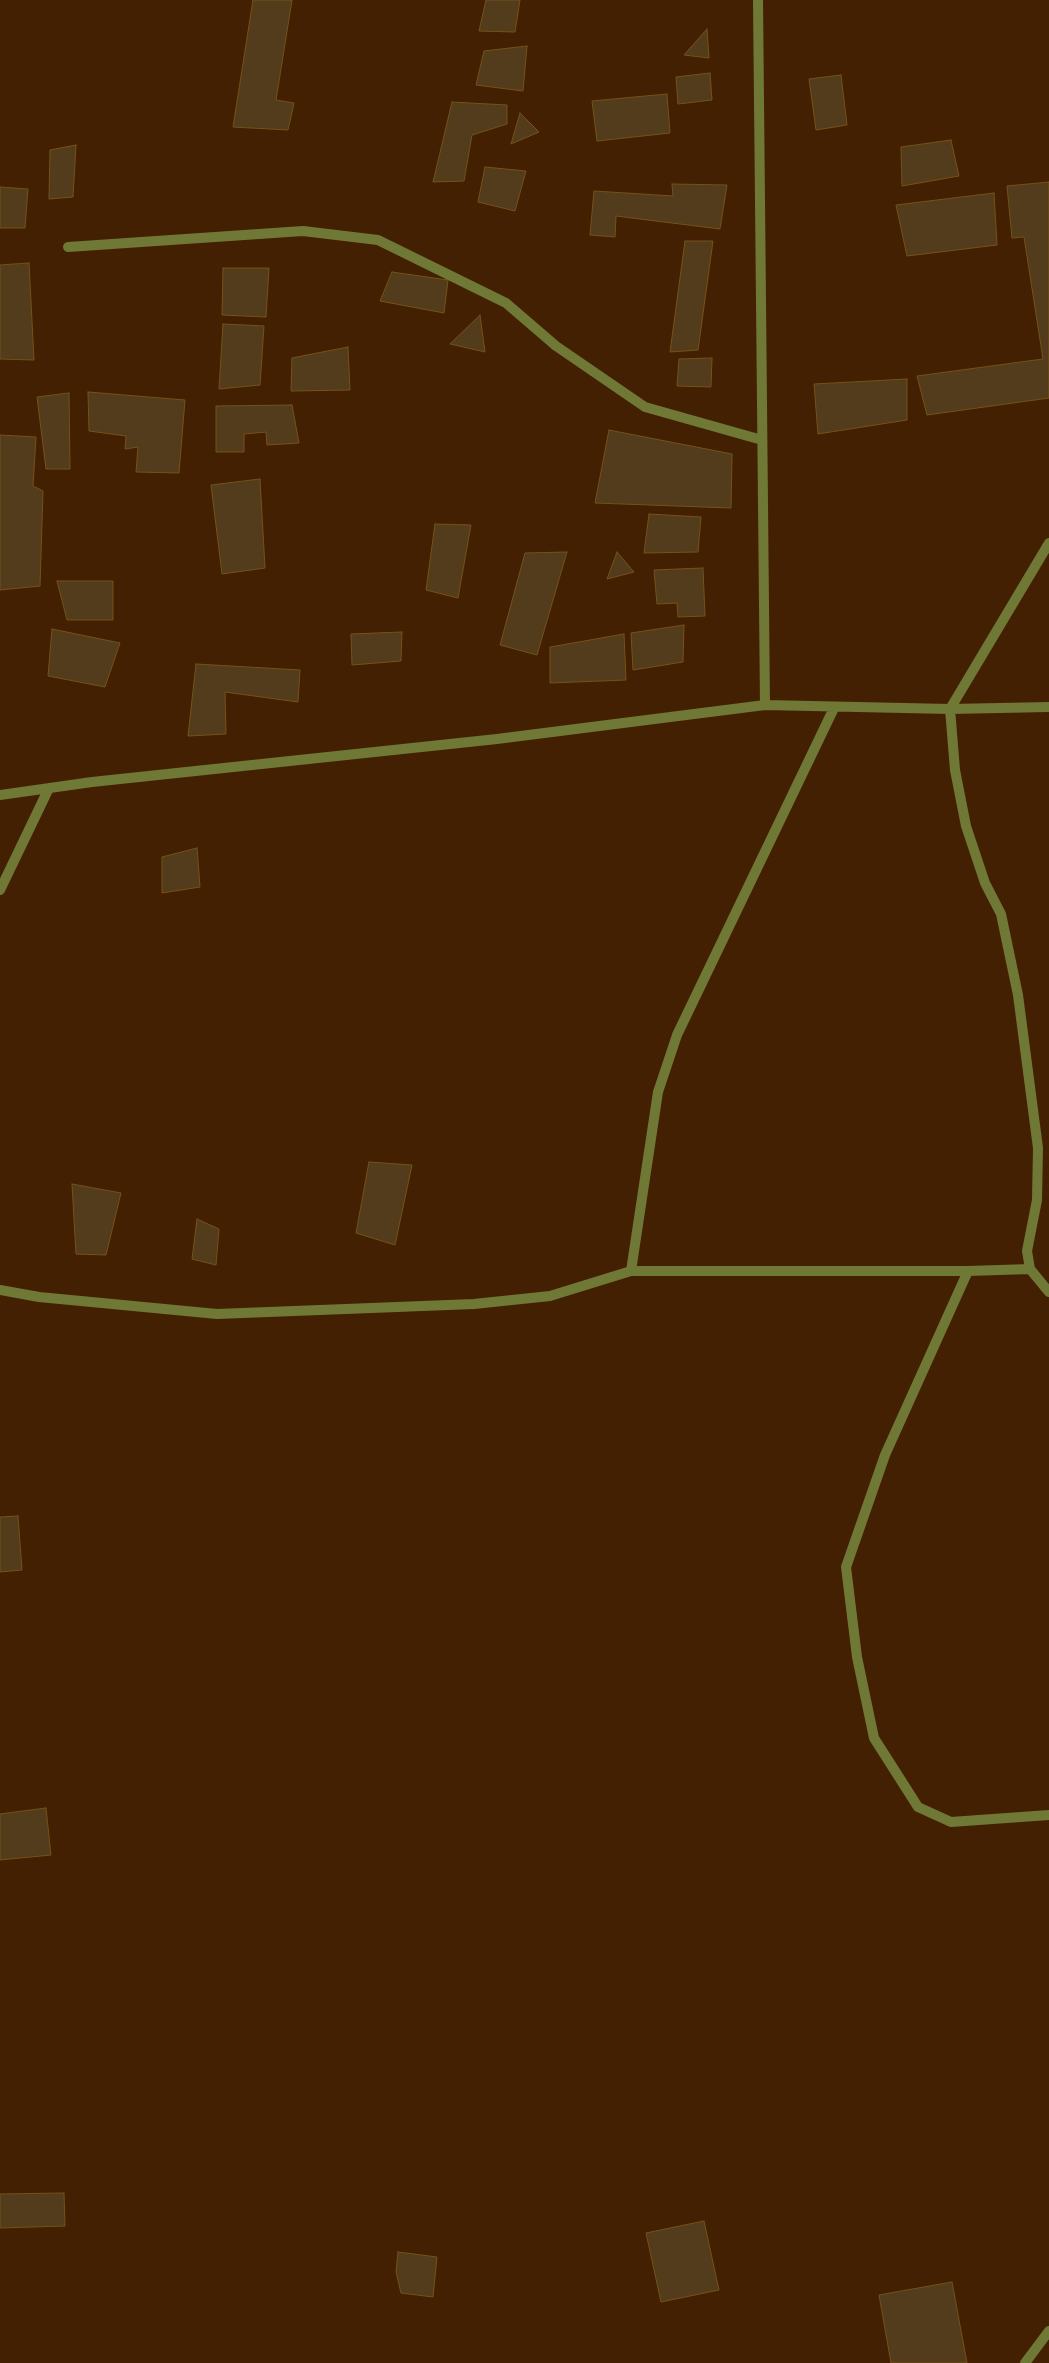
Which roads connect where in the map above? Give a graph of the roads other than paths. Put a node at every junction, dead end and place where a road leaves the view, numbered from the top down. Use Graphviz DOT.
graph roads {
  1 [pos="758,0"];
  2 [pos="68,247"];
  3 [pos="762,440"];
  4 [pos="1049,544"];
  5 [pos="765,705"];
  6 [pos="1049,707"];
  7 [pos="834,708"];
  8 [pos="950,709"];
  9 [pos="49,788"];
  10 [pos="0,795"];
  11 [pos="0,890"];
  12 [pos="1030,1269"];
  13 [pos="631,1271"];
  14 [pos="968,1271"];
  15 [pos="0,1290"];
  16 [pos="1049,1292"];
  17 [pos="1049,1815"];
  18 [pos="1049,2331"];
  19 [pos="1025,2363"];
  1 -- 3 [label="street"];
  2 -- 3 [label="street"];
  3 -- 5 [label="street"];
  4 -- 8 [label="street"];
  5 -- 7 [label="street"];
  5 -- 9 [label="street"];
  6 -- 8 [label="street"];
  7 -- 8 [label="street"];
  7 -- 13 [label="street"];
  8 -- 12 [label="street"];
  9 -- 10 [label="street"];
  9 -- 11 [label="street"];
  12 -- 14 [label="street"];
  12 -- 16 [label="street"];
  13 -- 14 [label="street"];
  13 -- 15 [label="street"];
  14 -- 17 [label="street"];
  18 -- 19 [label="street"];
}
